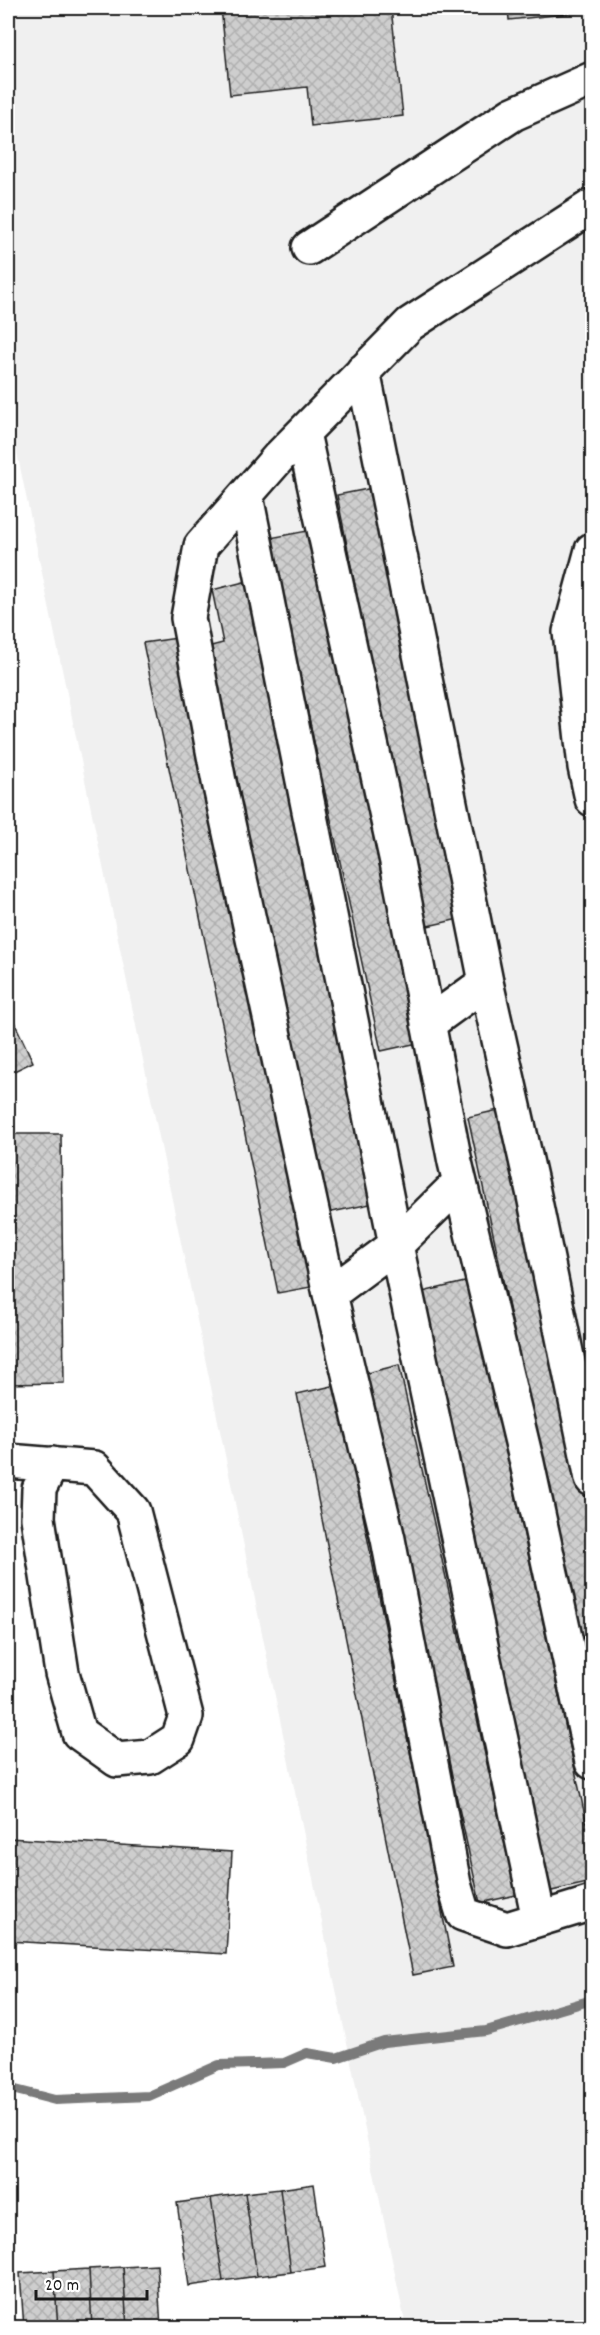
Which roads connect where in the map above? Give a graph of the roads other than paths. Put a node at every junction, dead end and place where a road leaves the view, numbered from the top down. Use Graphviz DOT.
graph roads {
  1 [pos="592,79"];
  2 [pos="592,206"];
  3 [pos="309,248"];
  4 [pos="363,371"];
  5 [pos="303,433"];
  6 [pos="246,496"];
  7 [pos="592,550"];
  8 [pos="581,639"];
  9 [pos="592,799"];
  10 [pos="486,982"];
  11 [pos="428,1024"];
  12 [pos="459,1183"];
  13 [pos="396,1245"];
  14 [pos="330,1294"];
  15 [pos="8,1461"];
  16 [pos="52,1464"];
  17 [pos="592,1479"];
  18 [pos="592,1762"];
  19 [pos="592,1903"];
  20 [pos="539,1919"];
  1 -- 3 [label="street"];
  2 -- 4 [label="street"];
  4 -- 5 [label="street"];
  4 -- 10 [label="street"];
  5 -- 6 [label="street"];
  5 -- 11 [label="street"];
  6 -- 13 [label="street"];
  6 -- 14 [label="street"];
  7 -- 8 [label="street"];
  8 -- 9 [label="street"];
  10 -- 11 [label="street"];
  10 -- 17 [label="street"];
  11 -- 12 [label="street"];
  12 -- 13 [label="street"];
  12 -- 18 [label="street"];
  13 -- 14 [label="street"];
  13 -- 20 [label="street"];
  14 -- 20 [label="street"];
  15 -- 16 [label="street"];
  16 -- 16 [label="street"];
  19 -- 20 [label="street"];
}
